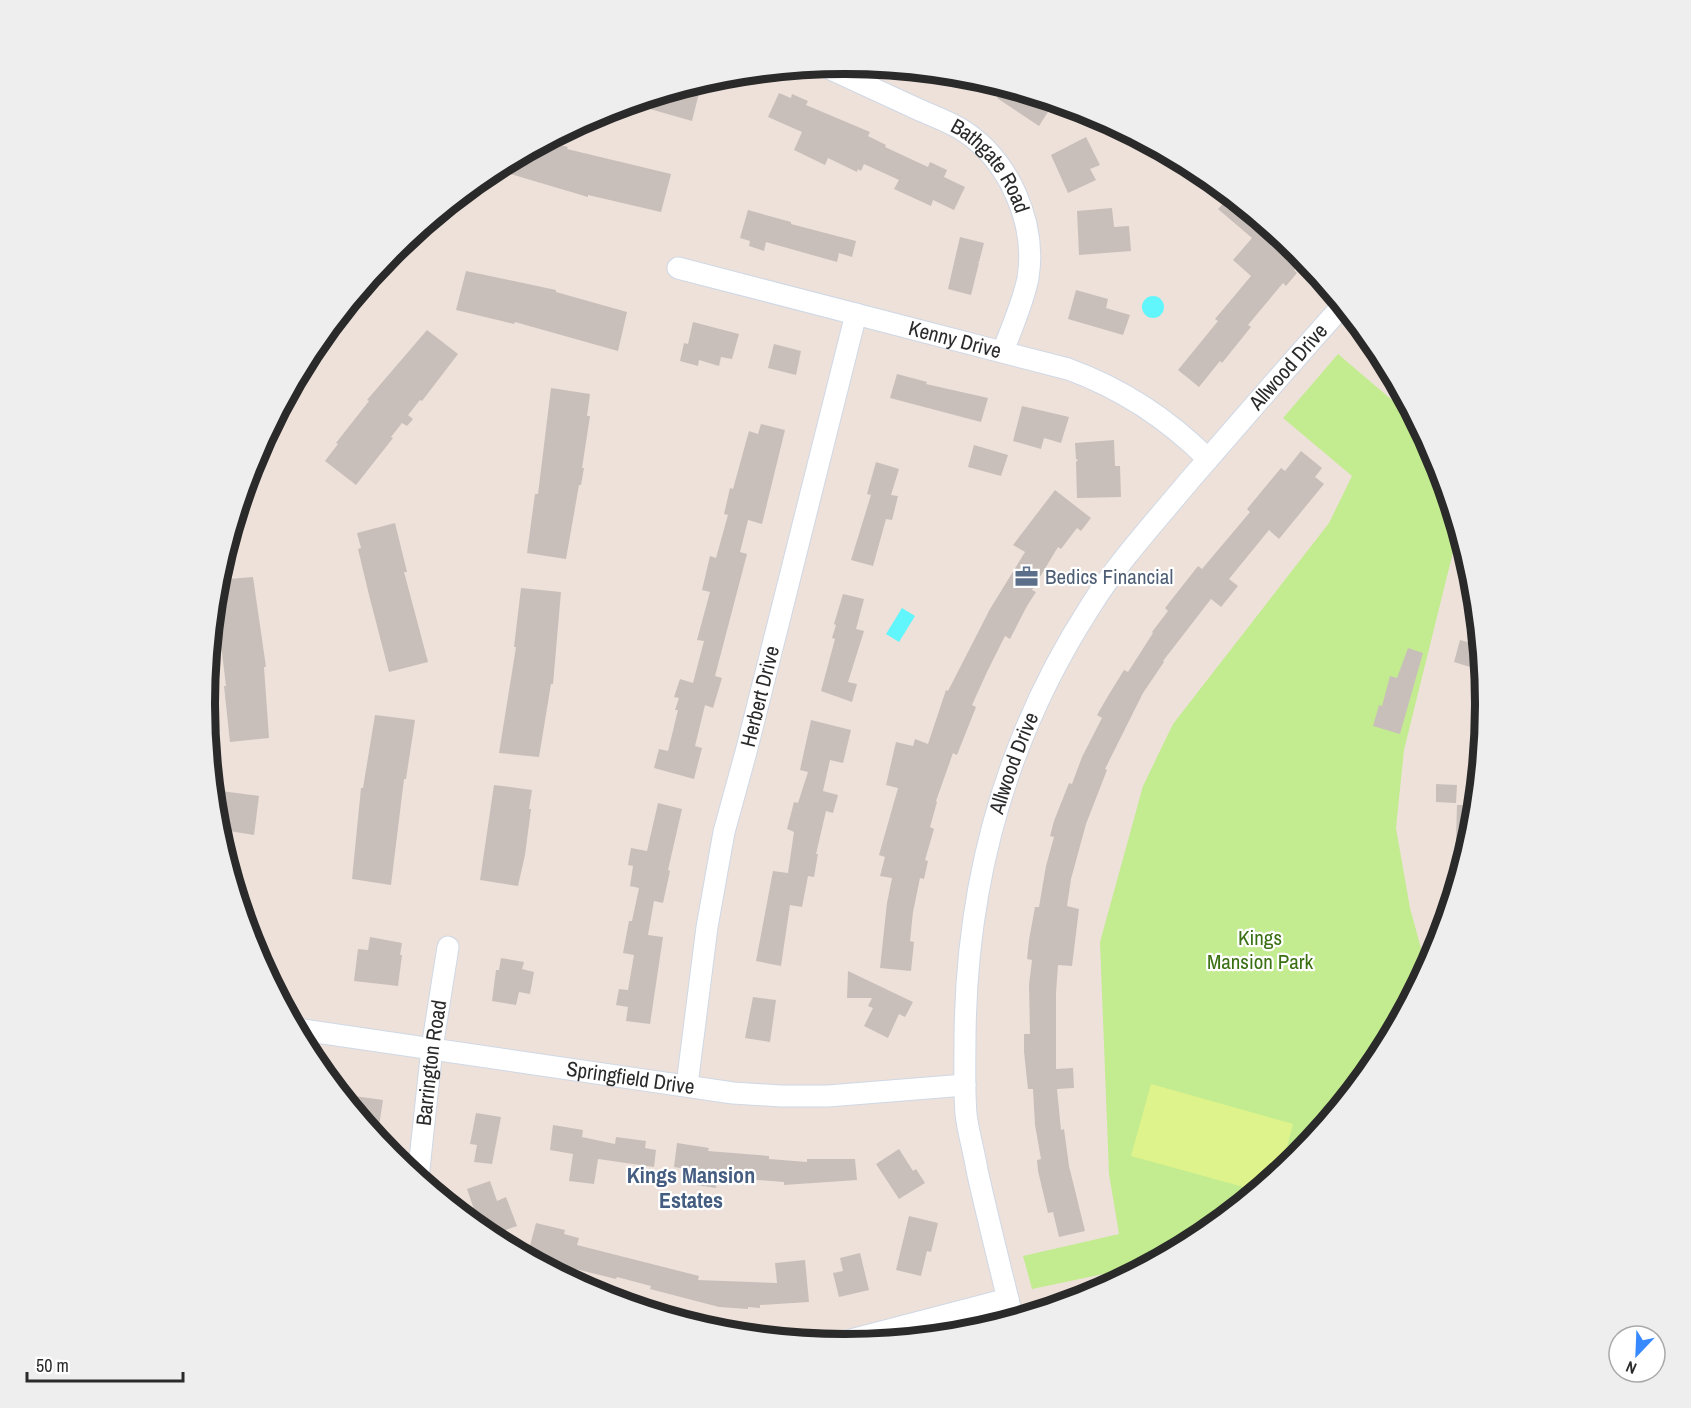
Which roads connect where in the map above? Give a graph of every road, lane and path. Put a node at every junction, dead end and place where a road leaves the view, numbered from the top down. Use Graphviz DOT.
graph roads {
  1 [pos="842,74"];
  2 [pos="678,268"];
  3 [pos="1338,310"];
  4 [pos="856,314"];
  5 [pos="1003,351"];
  6 [pos="1208,459"];
  7 [pos="448,947"];
  8 [pos="306,1030"];
  9 [pos="432,1048"];
  10 [pos="687,1085"];
  11 [pos="965,1085"];
  12 [pos="419,1168"];
  13 [pos="1008,1299"];
  14 [pos="1011,1312"];
  15 [pos="873,1333"];
  1 -- 5 [label="street, Bathgate Road"];
  2 -- 4 [label="street, Kenny Drive"];
  3 -- 6 [label="street, Allwood Drive"];
  4 -- 5 [label="street, Kenny Drive"];
  4 -- 10 [label="street, Herbert Drive"];
  5 -- 6 [label="street, Kenny Drive"];
  6 -- 11 [label="street, Allwood Drive"];
  7 -- 9 [label="street, Barrington Road"];
  8 -- 9 [label="street, Springfield Drive"];
  9 -- 10 [label="street, Springfield Drive"];
  9 -- 12 [label="street, Barrington Road"];
  10 -- 11 [label="street, Springfield Drive"];
  11 -- 13 [label="street, Allwood Drive"];
  13 -- 14 [label="street, Allwood Drive"];
  13 -- 15 [label="street"];
}
